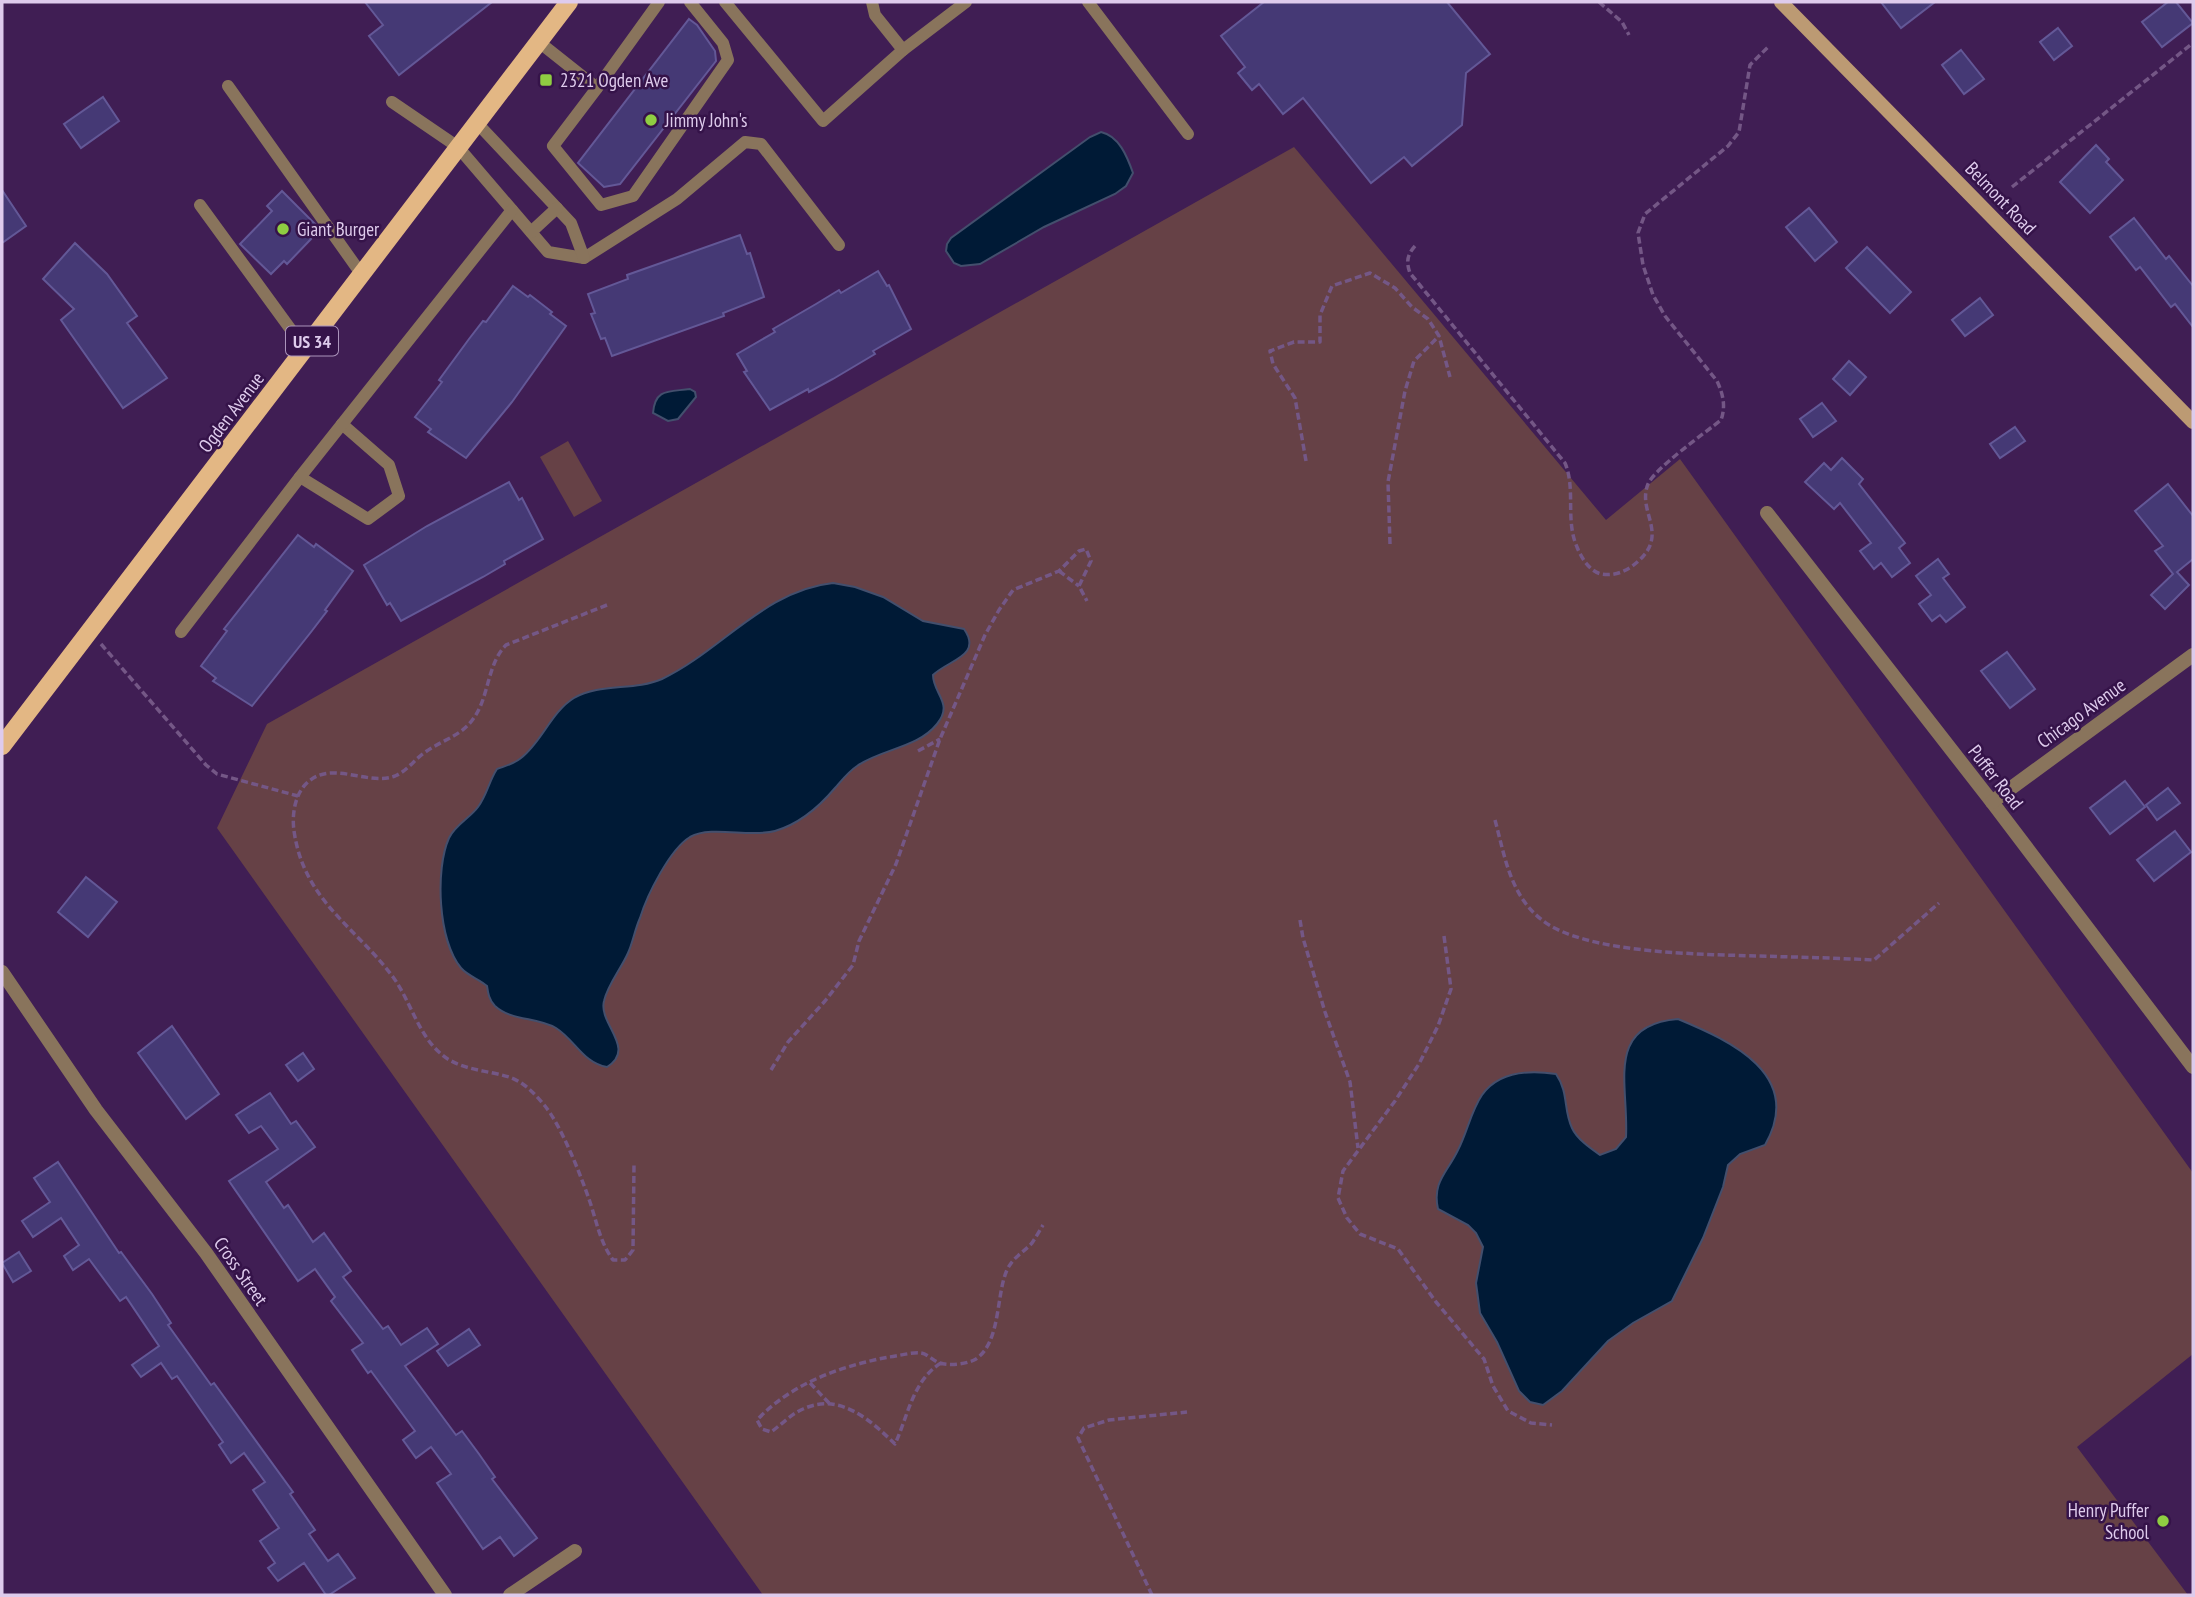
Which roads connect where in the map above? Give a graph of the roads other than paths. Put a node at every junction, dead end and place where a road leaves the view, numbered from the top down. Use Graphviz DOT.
graph roads {
  1 [pos="569,2"];
  2 [pos="659,2"];
  3 [pos="690,2"];
  4 [pos="725,2"];
  5 [pos="872,2"];
  6 [pos="966,2"];
  7 [pos="1088,2"];
  8 [pos="1781,2"];
  9 [pos="539,42"];
  10 [pos="903,50"];
  11 [pos="228,86"];
  12 [pos="597,88"];
  13 [pos="392,102"];
  14 [pos="477,123"];
  15 [pos="1188,134"];
  16 [pos="458,147"];
  17 [pos="200,205"];
  18 [pos="557,208"];
  19 [pos="512,210"];
  20 [pos="531,232"];
  21 [pos="839,245"];
  22 [pos="583,258"];
  23 [pos="362,275"];
  24 [pos="306,349"];
  25 [pos="2193,422"];
  26 [pos="342,424"];
  27 [pos="300,477"];
  28 [pos="1766,513"];
  29 [pos="181,632"];
  30 [pos="2193,655"];
  31 [pos="4,736"];
  32 [pos="1992,802"];
  33 [pos="2,971"];
  34 [pos="2193,1067"];
  35 [pos="575,1552"];
  36 [pos="444,1595"];
  37 [pos="510,1595"];
  1 -- 9 [label="main road, Ogden Avenue / US 34"];
  2 -- 12 [label="lane"];
  3 -- 12 [label="lane"];
  4 -- 10 [label="lane"];
  5 -- 10 [label="lane"];
  6 -- 10 [label="lane"];
  7 -- 15 [label="lane"];
  8 -- 25 [label="main road, Belmont Road"];
  9 -- 12 [label="lane"];
  9 -- 14 [label="main road, Ogden Avenue / US 34"];
  11 -- 23 [label="lane"];
  13 -- 16 [label="lane"];
  14 -- 16 [label="main road, Ogden Avenue / US 34"];
  14 -- 18 [label="lane"];
  16 -- 19 [label="lane"];
  16 -- 23 [label="main road, Ogden Avenue / US 34"];
  17 -- 24 [label="lane"];
  18 -- 20 [label="lane"];
  18 -- 22 [label="lane"];
  19 -- 20 [label="lane"];
  19 -- 26 [label="lane"];
  20 -- 22 [label="lane"];
  21 -- 22 [label="lane"];
  23 -- 24 [label="main road, Ogden Avenue / US 34"];
  24 -- 31 [label="main road, Ogden Avenue / US 34"];
  26 -- 27 [label="lane"];
  26 -- 27 [label="lane"];
  27 -- 29 [label="lane"];
  28 -- 32 [label="street, Puffer Road"];
  30 -- 32 [label="street, Chicago Avenue"];
  32 -- 34 [label="street, Puffer Road"];
  33 -- 36 [label="street, Cross Street"];
  35 -- 37 [label="street"];
}
